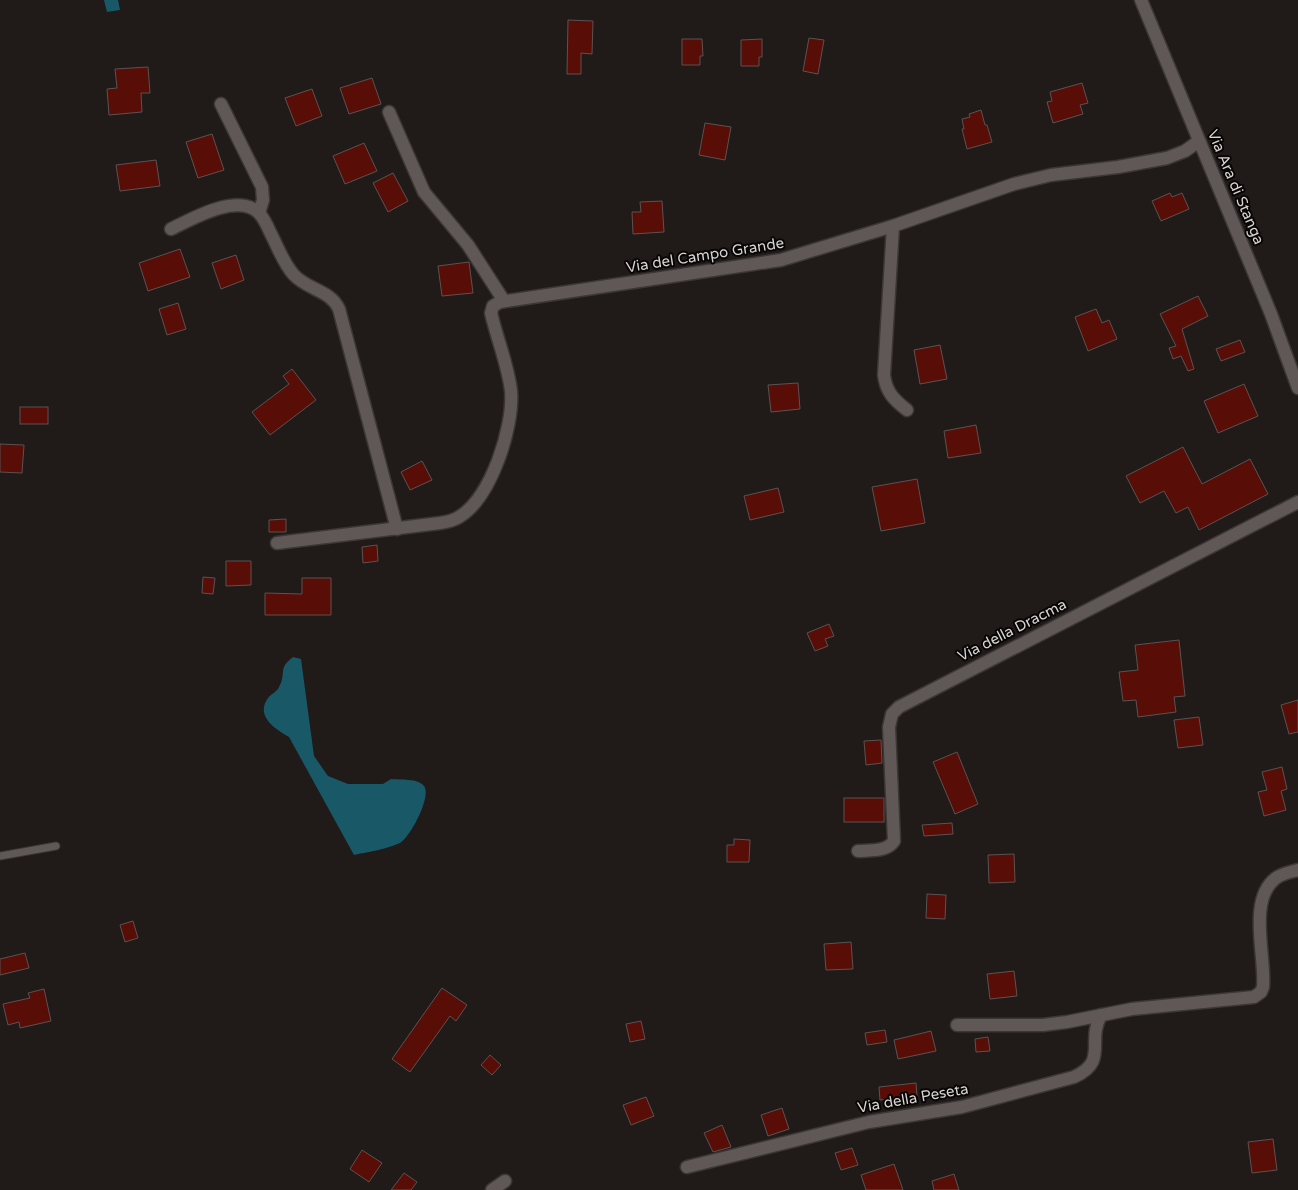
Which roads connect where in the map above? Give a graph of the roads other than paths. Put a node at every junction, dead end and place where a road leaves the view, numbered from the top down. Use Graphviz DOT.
graph roads {
  1 [pos="1141,0"];
  2 [pos="220,104"];
  3 [pos="389,112"];
  4 [pos="1199,141"];
  5 [pos="259,213"];
  6 [pos="893,226"];
  7 [pos="171,230"];
  8 [pos="504,301"];
  9 [pos="1298,388"];
  10 [pos="907,410"];
  11 [pos="1298,502"];
  12 [pos="397,529"];
  13 [pos="277,543"];
  14 [pos="56,846"];
  15 [pos="858,852"];
  16 [pos="0,856"];
  17 [pos="1298,870"];
  18 [pos="1101,1015"];
  19 [pos="958,1025"];
  20 [pos="687,1167"];
  21 [pos="506,1181"];
  22 [pos="492,1190"];
  1 -- 4 [label="street, Via Ara di Stanga"];
  2 -- 5 [label="street"];
  3 -- 8 [label="street"];
  4 -- 6 [label="street, Via del Campo Grande"];
  4 -- 9 [label="street, Via Ara di Stanga"];
  5 -- 7 [label="street"];
  5 -- 12 [label="street"];
  6 -- 8 [label="street, Via del Campo Grande"];
  6 -- 10 [label="street"];
  8 -- 12 [label="street"];
  11 -- 15 [label="street, Via della Dracma"];
  12 -- 13 [label="street"];
  14 -- 16 [label="lane"];
  17 -- 18 [label="street"];
  18 -- 19 [label="street"];
  18 -- 20 [label="street, Via della Peseta"];
  21 -- 22 [label="street"];
}
